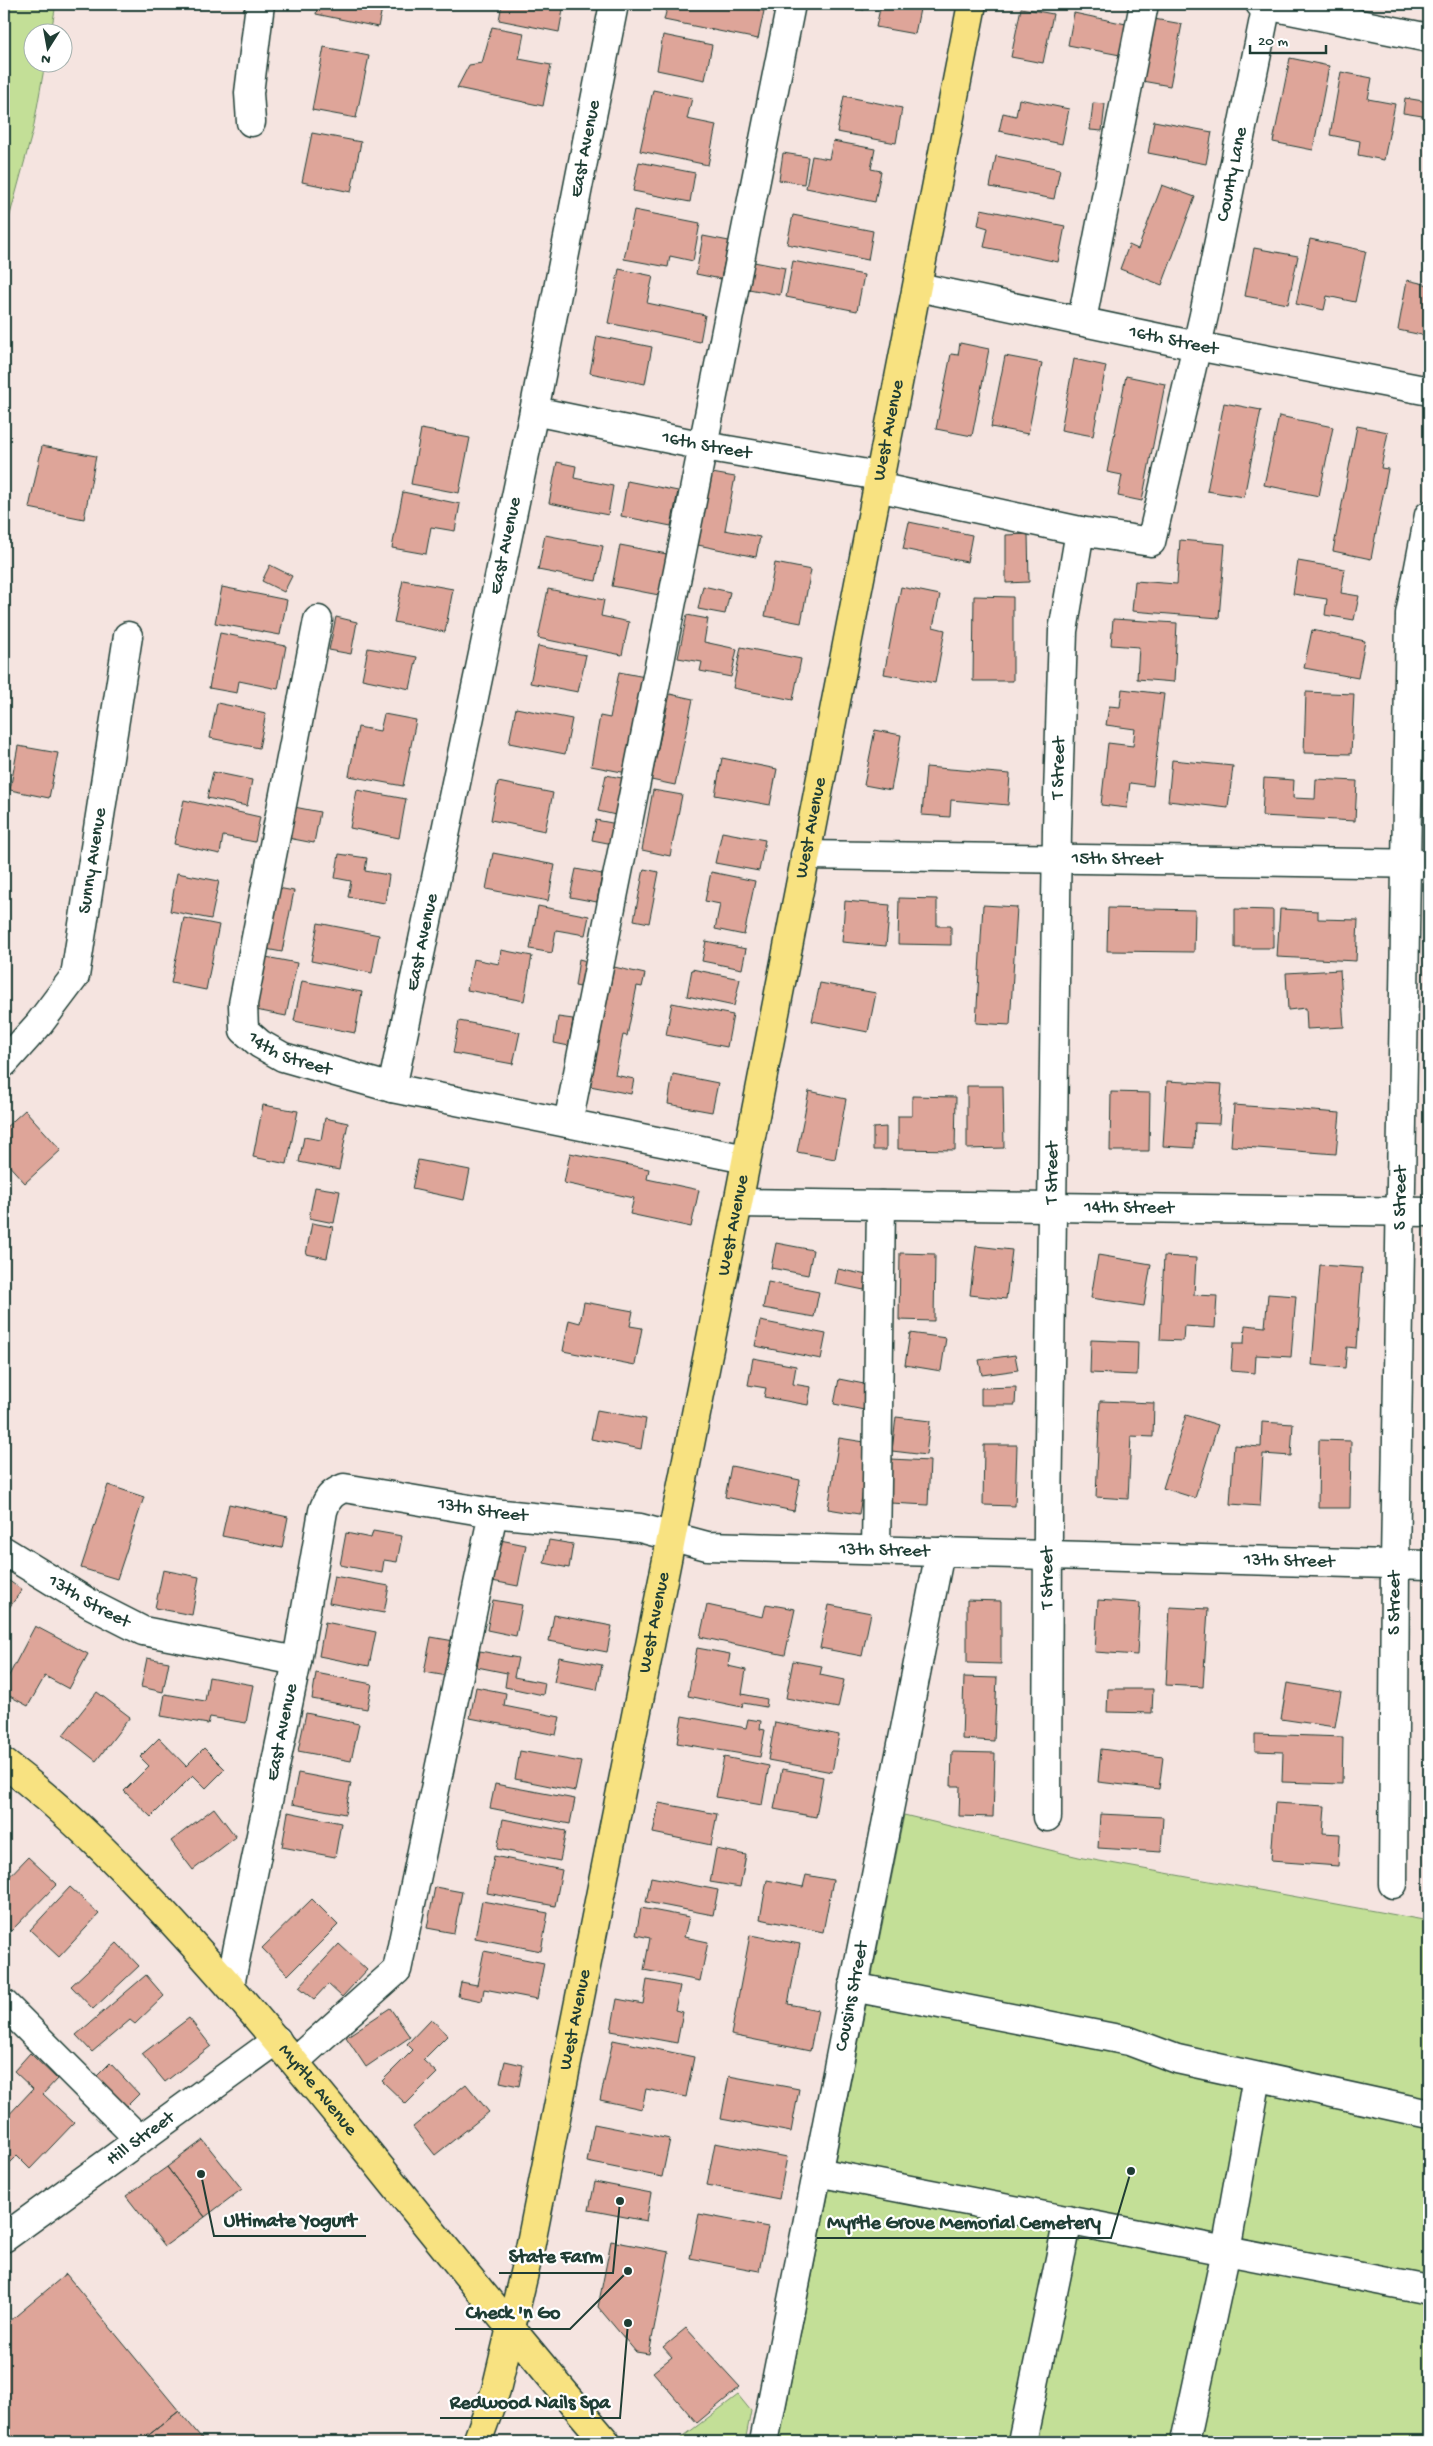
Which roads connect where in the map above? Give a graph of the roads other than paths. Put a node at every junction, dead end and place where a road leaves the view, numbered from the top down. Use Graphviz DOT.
graph roads {
  1 [pos="260,4"];
  2 [pos="614,4"];
  3 [pos="791,4"];
  4 [pos="972,4"];
  5 [pos="1144,4"];
  6 [pos="1265,4"];
  7 [pos="1429,38"];
  8 [pos="251,122"];
  9 [pos="918,286"];
  10 [pos="1082,320"];
  11 [pos="1198,346"];
  12 [pos="1429,391"];
  13 [pos="534,410"];
  14 [pos="704,446"];
  15 [pos="878,482"];
  16 [pos="1429,515"];
  17 [pos="1080,531"];
  18 [pos="318,620"];
  19 [pos="128,636"];
  20 [pos="806,855"];
  21 [pos="1056,859"];
  22 [pos="1418,864"];
  23 [pos="4,1062"];
  24 [pos="392,1088"];
  25 [pos="568,1123"];
  26 [pos="746,1159"];
  27 [pos="738,1202"];
  28 [pos="881,1205"];
  29 [pos="1052,1209"];
  30 [pos="1400,1212"];
  31 [pos="1429,1212"];
  32 [pos="344,1488"];
  33 [pos="493,1513"];
  34 [pos="670,1537"];
  35 [pos="876,1550"];
  36 [pos="4,1551"];
  37 [pos="940,1552"];
  38 [pos="1049,1555"];
  39 [pos="1395,1564"];
  40 [pos="1429,1565"];
  41 [pos="297,1661"];
  42 [pos="4,1762"];
  43 [pos="1047,1817"];
  44 [pos="1393,1884"];
  45 [pos="230,1985"];
  46 [pos="853,1987"];
  47 [pos="4,2004"];
  48 [pos="277,2040"];
  49 [pos="294,2061"];
  50 [pos="1257,2077"];
  51 [pos="1429,2114"];
  52 [pos="139,2139"];
  53 [pos="817,2172"];
  54 [pos="1068,2220"];
  55 [pos="4,2238"];
  56 [pos="1226,2251"];
  57 [pos="1429,2290"];
  58 [pos="512,2331"];
  59 [pos="477,2442"];
  60 [pos="606,2442"];
  61 [pos="764,2442"];
  62 [pos="1022,2442"];
  63 [pos="1185,2442"];
  1 -- 8 [label="street"];
  2 -- 13 [label="street, East Avenue"];
  3 -- 14 [label="street"];
  4 -- 9 [label="main road, West Avenue"];
  5 -- 10 [label="street"];
  6 -- 7 [label="street"];
  6 -- 11 [label="street, County Lane"];
  9 -- 10 [label="street, 16th Street"];
  9 -- 15 [label="main road, West Avenue"];
  10 -- 11 [label="street, 16th Street"];
  11 -- 12 [label="street, 16th Street"];
  11 -- 17 [label="street"];
  13 -- 14 [label="street, 16th Street"];
  13 -- 24 [label="street, East Avenue"];
  14 -- 15 [label="street, 16th Street"];
  14 -- 25 [label="street"];
  15 -- 17 [label="street"];
  15 -- 20 [label="main road, West Avenue"];
  16 -- 22 [label="street, S Street"];
  17 -- 21 [label="street, T Street"];
  18 -- 24 [label="street, 14th Street"];
  19 -- 23 [label="street, Sunny Avenue"];
  20 -- 21 [label="street, 15th Street"];
  20 -- 26 [label="main road, West Avenue"];
  21 -- 22 [label="street, 15th Street"];
  21 -- 29 [label="street, T Street"];
  22 -- 30 [label="street, S Street"];
  24 -- 25 [label="street, 14th Street"];
  25 -- 26 [label="street, 14th Street"];
  26 -- 27 [label="main road, West Avenue"];
  27 -- 28 [label="street, 14th Street"];
  27 -- 34 [label="main road, West Avenue"];
  28 -- 29 [label="street, 14th Street"];
  28 -- 35 [label="street"];
  29 -- 30 [label="street, 14th Street"];
  29 -- 38 [label="street, T Street"];
  30 -- 31 [label="street, 14th Street"];
  30 -- 39 [label="street, S Street"];
  32 -- 33 [label="street, 13th Street"];
  32 -- 41 [label="street, East Avenue"];
  33 -- 34 [label="street, 13th Street"];
  33 -- 49 [label="street"];
  34 -- 35 [label="street, 13th Street"];
  34 -- 58 [label="main road, West Avenue"];
  35 -- 37 [label="street, 13th Street"];
  36 -- 41 [label="street, 13th Street"];
  37 -- 38 [label="street, 13th Street"];
  37 -- 46 [label="street, Cousins Street"];
  38 -- 39 [label="street, 13th Street"];
  38 -- 43 [label="street, T Street"];
  39 -- 40 [label="street, 13th Street"];
  39 -- 44 [label="street, S Street"];
  41 -- 45 [label="street, East Avenue"];
  42 -- 45 [label="main road, Myrtle Avenue"];
  45 -- 48 [label="main road, Myrtle Avenue"];
  46 -- 50 [label="street"];
  46 -- 53 [label="street, Cousins Street"];
  47 -- 52 [label="street"];
  48 -- 49 [label="main road, Myrtle Avenue"];
  48 -- 52 [label="street, Hill Street"];
  49 -- 58 [label="main road, Myrtle Avenue"];
  50 -- 51 [label="street"];
  50 -- 56 [label="street"];
  52 -- 55 [label="street, Hill Street"];
  53 -- 54 [label="street"];
  53 -- 61 [label="street, Cousins Street"];
  54 -- 56 [label="street"];
  54 -- 62 [label="street"];
  56 -- 57 [label="street"];
  56 -- 63 [label="street"];
  58 -- 59 [label="main road, West Avenue"];
  58 -- 60 [label="main road, Myrtle Avenue"];
}
